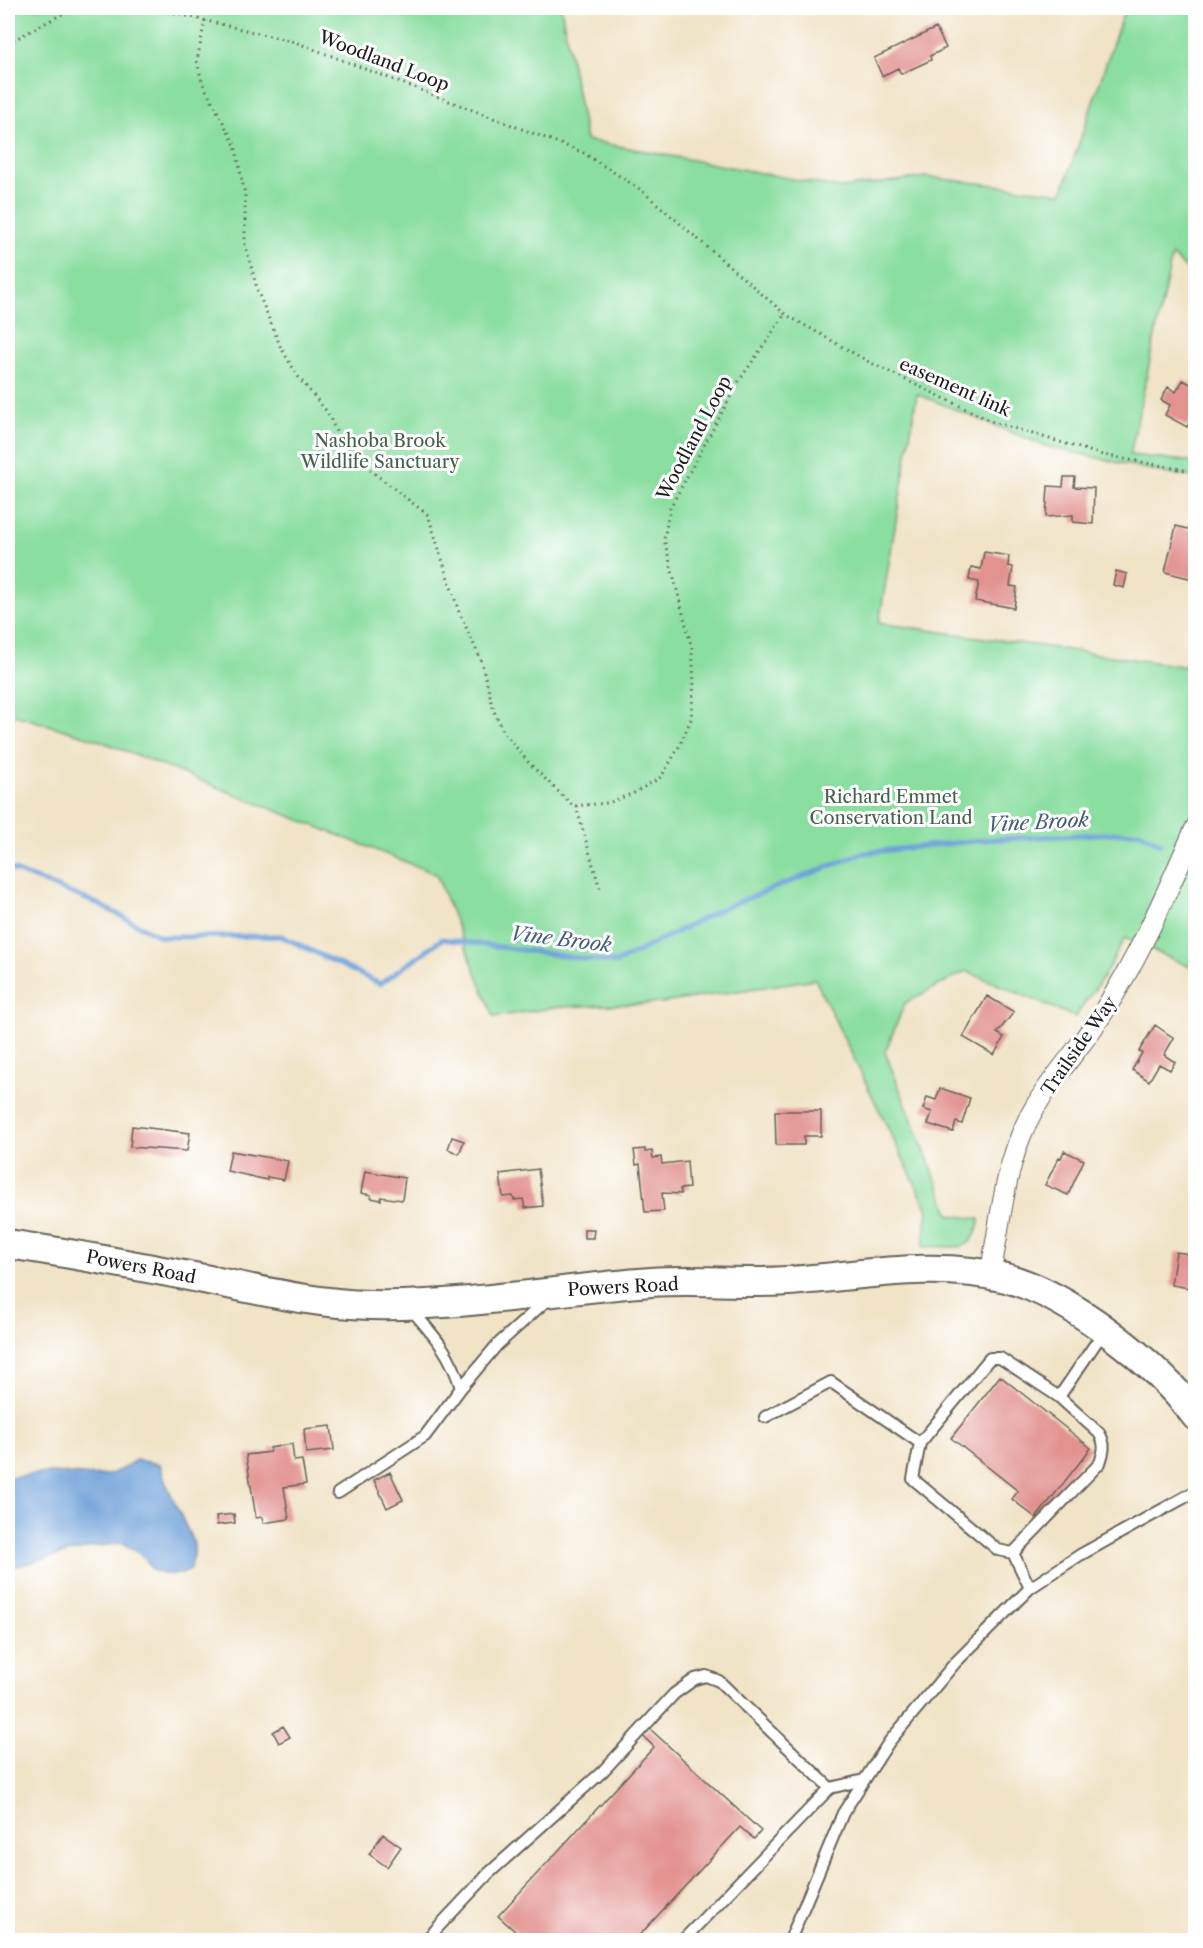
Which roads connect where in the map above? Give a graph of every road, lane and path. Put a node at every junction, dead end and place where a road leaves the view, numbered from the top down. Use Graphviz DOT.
graph roads {
  1 [pos="97,8"];
  2 [pos="127,8"];
  3 [pos="205,20"];
  4 [pos="8,43"];
  5 [pos="785,314"];
  6 [pos="1196,472"];
  7 [pos="576,806"];
  8 [pos="1196,827"];
  9 [pos="600,889"];
  10 [pos="8,1244"];
  11 [pos="990,1275"];
  12 [pos="558,1290"];
  13 [pos="407,1304"];
  14 [pos="1104,1331"];
  15 [pos="461,1388"];
  16 [pos="1059,1396"];
  17 [pos="1196,1416"];
  18 [pos="765,1417"];
  19 [pos="920,1443"];
  20 [pos="1196,1491"];
  21 [pos="338,1493"];
  22 [pos="1013,1553"];
  23 [pos="1030,1588"];
  24 [pos="864,1780"];
  25 [pos="830,1788"];
  26 [pos="426,1941"];
  27 [pos="683,1941"];
  28 [pos="790,1941"];
  1 -- 4 [label="path"];
  2 -- 3 [label="path, Woodland Loop"];
  3 -- 5 [label="path, Woodland Loop"];
  3 -- 7 [label="path"];
  5 -- 6 [label="path, easement link"];
  5 -- 7 [label="path, Woodland Loop"];
  7 -- 9 [label="path"];
  8 -- 11 [label="street, Trailside Way"];
  10 -- 13 [label="main road, Powers Road"];
  11 -- 12 [label="main road, Powers Road"];
  11 -- 14 [label="main road, Powers Road"];
  12 -- 13 [label="main road, Powers Road"];
  12 -- 15 [label="lane"];
  13 -- 15 [label="lane"];
  14 -- 16 [label="lane"];
  14 -- 17 [label="main road, Powers Road"];
  15 -- 21 [label="lane"];
  16 -- 19 [label="lane"];
  16 -- 22 [label="lane"];
  18 -- 19 [label="lane"];
  19 -- 22 [label="lane"];
  20 -- 23 [label="lane"];
  22 -- 23 [label="lane"];
  23 -- 24 [label="lane"];
  24 -- 25 [label="lane"];
  24 -- 28 [label="lane"];
  25 -- 26 [label="lane"];
  25 -- 27 [label="lane"];
}
